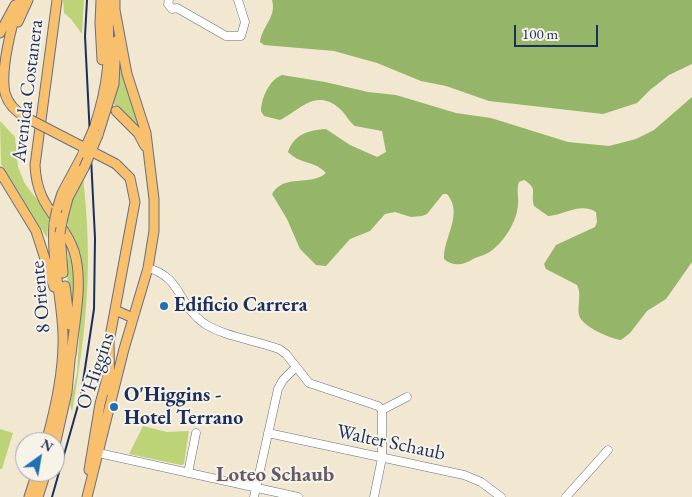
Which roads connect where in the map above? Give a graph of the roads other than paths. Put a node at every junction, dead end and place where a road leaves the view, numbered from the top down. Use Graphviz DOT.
graph roads {
  1 [pos="19,0"];
  2 [pos="28,0"];
  3 [pos="57,0"];
  4 [pos="101,0"];
  5 [pos="108,0"];
  6 [pos="115,0"];
  7 [pos="169,0"];
  8 [pos="238,0"];
  9 [pos="178,4"];
  10 [pos="115,10"];
  11 [pos="0,33"];
  12 [pos="8,51"];
  13 [pos="113,52"];
  14 [pos="102,60"];
  15 [pos="116,112"];
  16 [pos="144,123"];
  17 [pos="132,128"];
  18 [pos="96,132"];
  19 [pos="148,153"];
  20 [pos="0,172"];
  21 [pos="148,268"];
  22 [pos="114,310"];
  23 [pos="62,318"];
  24 [pos="133,318"];
  25 [pos="71,355"];
  26 [pos="296,367"];
  27 [pos="109,373"];
  28 [pos="407,397"];
  29 [pos="111,399"];
  30 [pos="382,410"];
  31 [pos="49,432"];
  32 [pos="58,432"];
  33 [pos="196,433"];
  34 [pos="268,433"];
  35 [pos="608,450"];
  36 [pos="95,452"];
  37 [pos="382,458"];
  38 [pos="188,473"];
  39 [pos="34,482"];
  40 [pos="43,482"];
  41 [pos="256,488"];
  42 [pos="87,496"];
  43 [pos="29,497"];
  44 [pos="38,497"];
  45 [pos="254,497"];
  46 [pos="298,497"];
  47 [pos="374,497"];
  48 [pos="501,497"];
  49 [pos="566,497"];
  1 -- 11 [label="main road, Avenida Costanera"];
  1 -- 12 [label="main road"];
  2 -- 12 [label="main road"];
  3 -- 25 [label="main road, Avenida Costanera"];
  4 -- 14 [label="main road"];
  5 -- 13 [label="main road"];
  6 -- 10 [label="main road"];
  7 -- 9 [label="street"];
  8 -- 9 [label="street"];
  10 -- 13 [label="main road"];
  10 -- 16 [label="main road, O'Higgins"];
  12 -- 22 [label="main road, bridge"];
  13 -- 18 [label="main road"];
  15 -- 17 [label="main road"];
  16 -- 17 [label="main road"];
  16 -- 19 [label="main road, O'Higgins"];
  17 -- 19 [label="main road"];
  18 -- 23 [label="main road, 8 Oriente, bridge"];
  18 -- 25 [label="main road, 8 Oriente, bridge"];
  19 -- 21 [label="main road, O'Higgins"];
  20 -- 23 [label="main road, Avenida Costanera"];
  21 -- 24 [label="main road, O'Higgins"];
  21 -- 26 [label="street"];
  22 -- 24 [label="main road"];
  22 -- 27 [label="main road"];
  23 -- 31 [label="main road, 8 Oriente"];
  24 -- 27 [label="main road, O'Higgins"];
  24 -- 29 [label="main road, O'Higgins"];
  25 -- 32 [label="main road, 8 Oriente"];
  26 -- 30 [label="street"];
  26 -- 34 [label="street"];
  27 -- 29 [label="main road"];
  27 -- 36 [label="main road, O'Higgins"];
  28 -- 30 [label="street"];
  29 -- 36 [label="main road, O'Higgins"];
  30 -- 37 [label="street"];
  33 -- 38 [label="street"];
  34 -- 37 [label="street, Walter Schaub"];
  34 -- 41 [label="street"];
  35 -- 49 [label="street"];
  36 -- 38 [label="street"];
  36 -- 42 [label="main road, O'Higgins"];
  37 -- 47 [label="street"];
  37 -- 48 [label="street, Walter Schaub"];
  38 -- 41 [label="street"];
  39 -- 43 [label="main road"];
  40 -- 44 [label="main road"];
  41 -- 45 [label="street"];
  41 -- 46 [label="street"];
}
